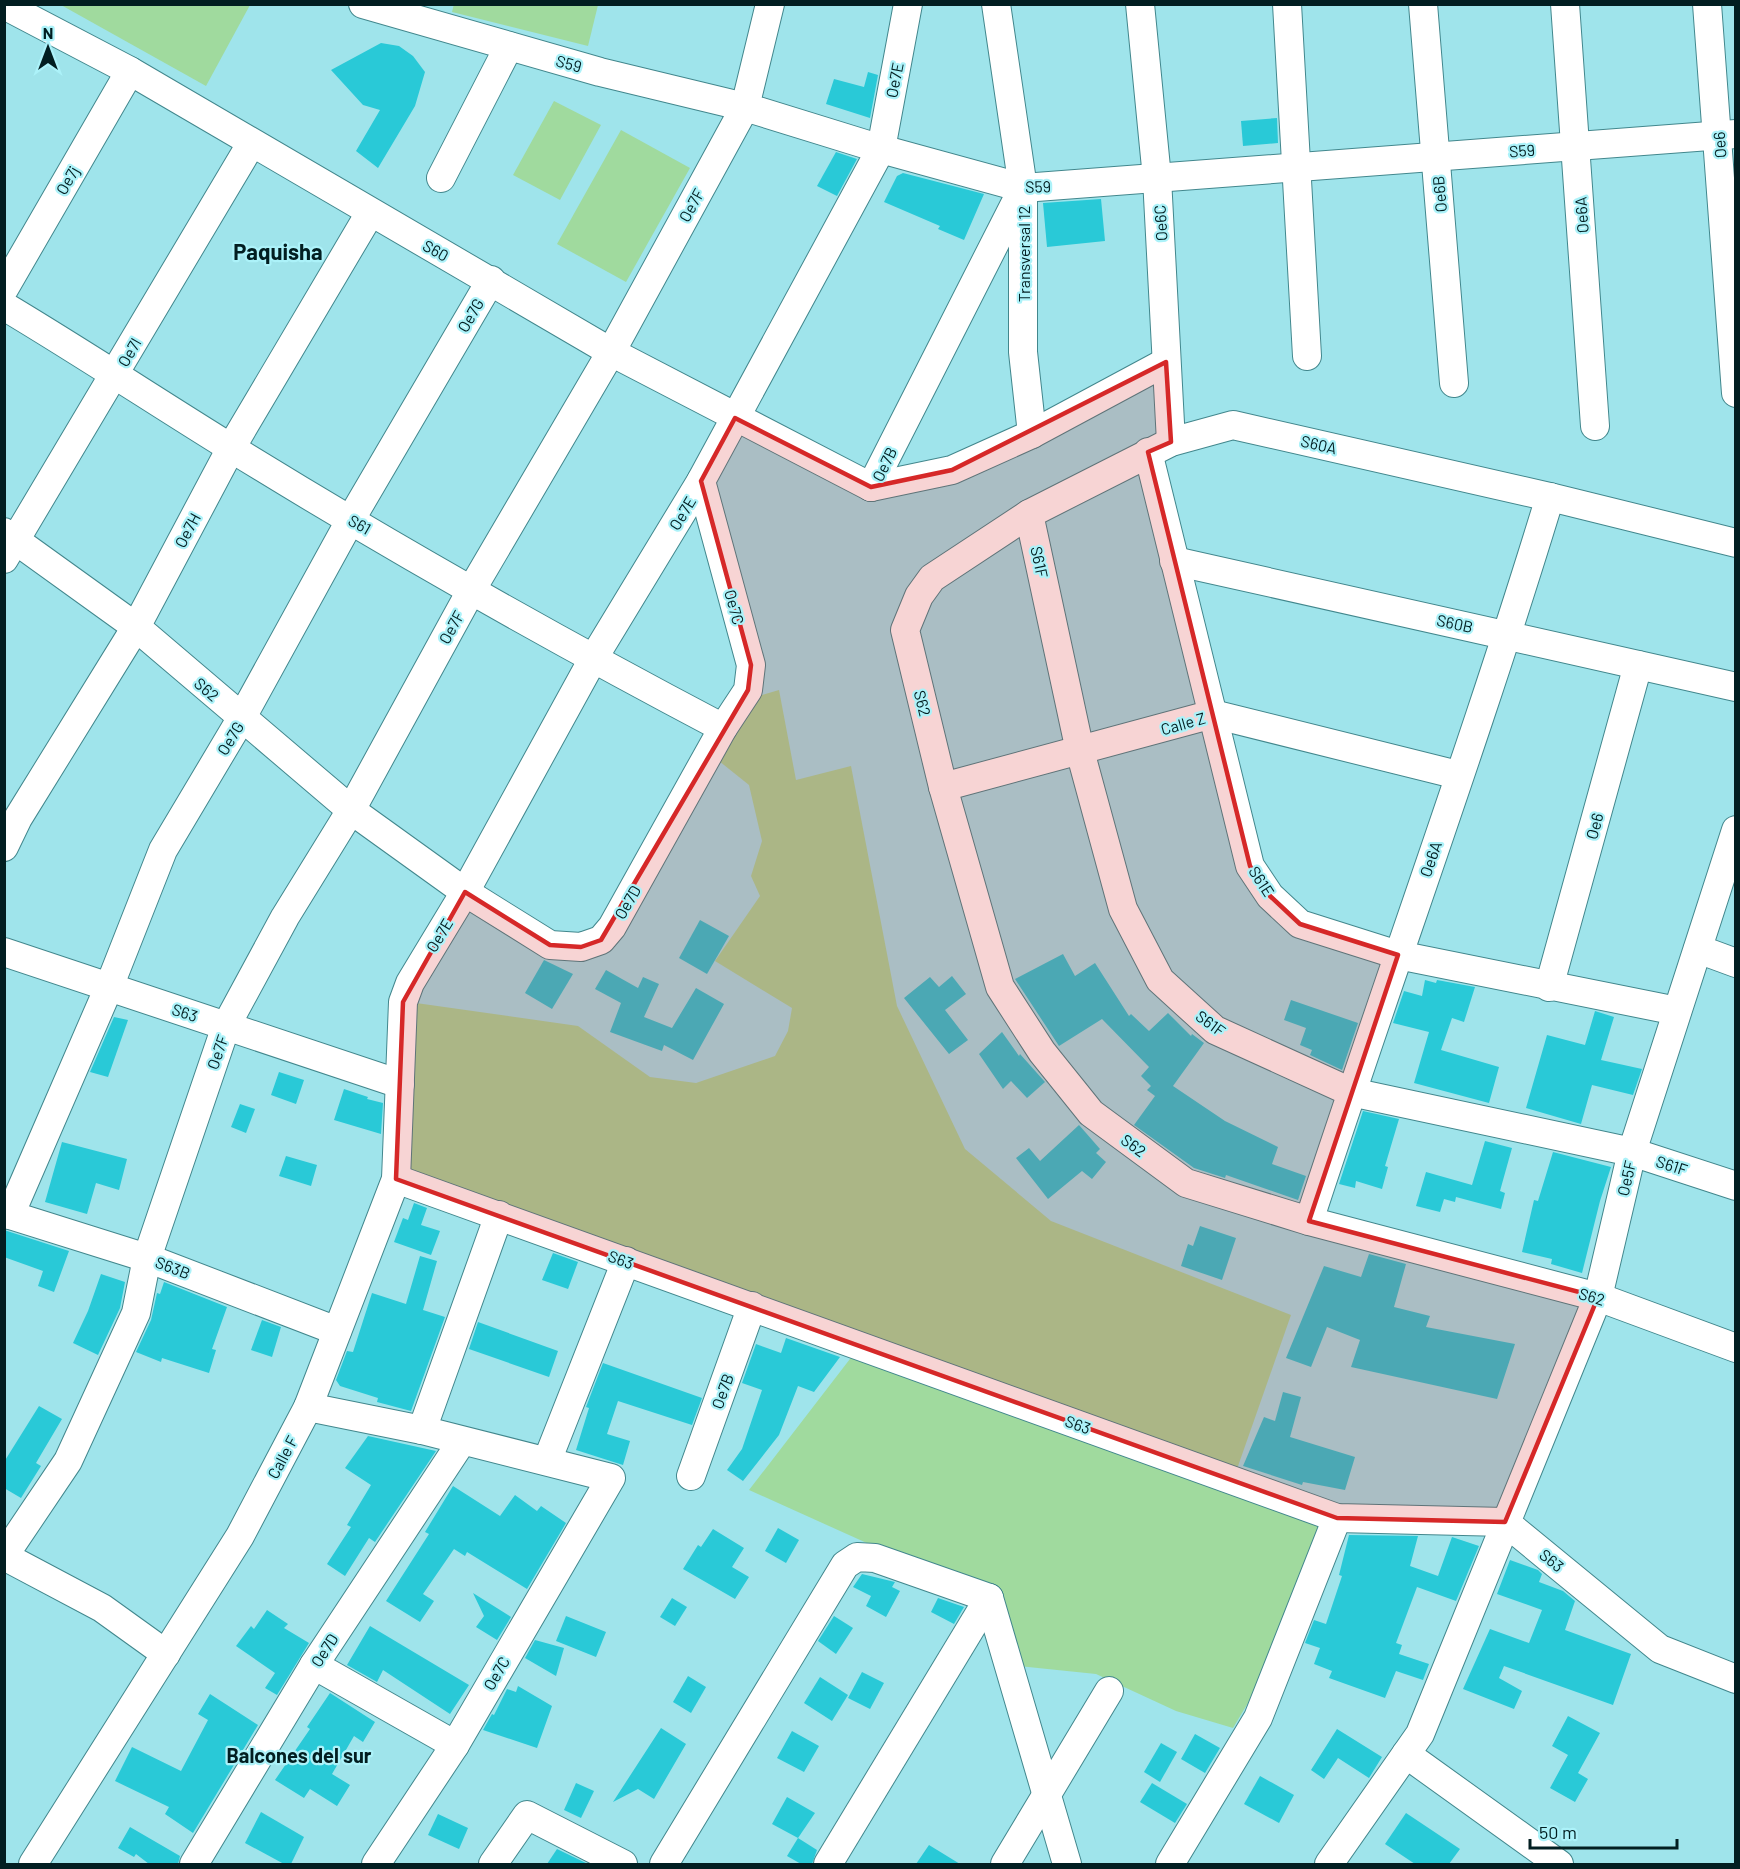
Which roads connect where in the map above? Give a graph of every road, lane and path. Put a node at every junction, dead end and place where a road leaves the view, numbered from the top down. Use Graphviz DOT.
graph roads {
  1 [pos="363,4"];
  2 [pos="770,4"];
  3 [pos="908,4"];
  4 [pos="996,4"];
  5 [pos="1140,4"];
  6 [pos="1287,4"];
  7 [pos="1423,4"];
  8 [pos="1565,4"];
  9 [pos="1707,4"];
  10 [pos="5,5"];
  11 [pos="509,46"];
  12 [pos="130,71"];
  13 [pos="744,107"];
  14 [pos="1727,135"];
  15 [pos="251,144"];
  16 [pos="1576,146"];
  17 [pos="880,149"];
  18 [pos="1436,156"];
  19 [pos="1298,166"];
  20 [pos="441,178"];
  21 [pos="1158,178"];
  22 [pos="1023,188"];
  23 [pos="370,213"];
  24 [pos="491,280"];
  25 [pos="4,289"];
  26 [pos="4,306"];
  27 [pos="611,352"];
  28 [pos="1306,356"];
  29 [pos="1166,362"];
  30 [pos="116,374"];
  31 [pos="1454,383"];
  32 [pos="1736,393"];
  33 [pos="735,418"];
  34 [pos="1595,426"];
  35 [pos="1032,434"];
  36 [pos="1160,447"];
  37 [pos="231,448"];
  38 [pos="701,481"];
  39 [pos="871,487"];
  40 [pos="1550,497"];
  41 [pos="1029,514"];
  42 [pos="351,519"];
  43 [pos="8,543"];
  44 [pos="1736,543"];
  45 [pos="1174,561"];
  46 [pos="932,578"];
  47 [pos="472,589"];
  48 [pos="135,627"];
  49 [pos="1508,635"];
  50 [pos="593,659"];
  51 [pos="1638,665"];
  52 [pos="1736,687"];
  53 [pos="1213,714"];
  54 [pos="241,719"];
  55 [pos="723,728"];
  56 [pos="1080,752"];
  57 [pos="1458,775"];
  58 [pos="943,787"];
  59 [pos="351,810"];
  60 [pos="1736,830"];
  61 [pos="4,847"];
  62 [pos="465,892"];
  63 [pos="1698,949"];
  64 [pos="4,952"];
  65 [pos="1398,955"];
  66 [pos="1736,963"];
  67 [pos="109,987"];
  68 [pos="1549,987"];
  69 [pos="403,1002"];
  70 [pos="1677,1011"];
  71 [pos="226,1026"];
  72 [pos="400,1084"];
  73 [pos="1351,1092"];
  74 [pos="1632,1152"];
  75 [pos="396,1179"];
  76 [pos="1736,1186"];
  77 [pos="7,1214"];
  78 [pos="499,1215"];
  79 [pos="1310,1221"];
  80 [pos="147,1258"];
  81 [pos="626,1261"];
  82 [pos="1598,1297"];
  83 [pos="752,1306"];
  84 [pos="338,1331"];
  85 [pos="1736,1348"];
  86 [pos="308,1407"];
  87 [pos="422,1430"];
  88 [pos="462,1441"];
  89 [pos="547,1461"];
  90 [pos="691,1476"];
  91 [pos="1336,1518"];
  92 [pos="1505,1522"];
  93 [pos="4,1556"];
  94 [pos="989,1598"];
  95 [pos="166,1654"];
  96 [pos="314,1665"];
  97 [pos="1736,1679"];
  98 [pos="1109,1691"];
  99 [pos="454,1745"];
  100 [pos="1406,1754"];
  101 [pos="1046,1796"];
  102 [pos="1338,1861"];
  103 [pos="33,1864"];
  104 [pos="194,1864"];
  105 [pos="376,1864"];
  106 [pos="493,1864"];
  107 [pos="623,1864"];
  108 [pos="664,1864"];
  109 [pos="828,1864"];
  110 [pos="1005,1864"];
  111 [pos="1067,1864"];
  112 [pos="1170,1864"];
  113 [pos="1559,1864"];
  1 -- 11 [label="street, S59"];
  2 -- 13 [label="street, Oe7F"];
  3 -- 17 [label="street, Oe7E"];
  4 -- 22 [label="street, Transversal 12"];
  5 -- 21 [label="street, Oe6C"];
  6 -- 19 [label="street"];
  7 -- 18 [label="street, Oe6B"];
  8 -- 16 [label="street, Oe6A"];
  9 -- 14 [label="street, Oe6"];
  10 -- 12 [label="street, S60"];
  11 -- 13 [label="street, S59"];
  11 -- 20 [label="street"];
  12 -- 15 [label="street, S60"];
  12 -- 25 [label="street, Oe7j"];
  13 -- 17 [label="street, S59"];
  13 -- 27 [label="street, Oe7F"];
  14 -- 16 [label="street, S59"];
  14 -- 32 [label="street, Oe6"];
  15 -- 23 [label="street, S60"];
  15 -- 30 [label="street, Oe7I"];
  16 -- 18 [label="street, S59"];
  16 -- 34 [label="street, Oe6A"];
  17 -- 22 [label="street, S59"];
  17 -- 33 [label="street, Oe7E"];
  18 -- 19 [label="street, S59"];
  18 -- 31 [label="street, Oe6B"];
  19 -- 21 [label="street, S59"];
  19 -- 28 [label="street"];
  21 -- 22 [label="street, S59"];
  21 -- 29 [label="street, Oe6C"];
  22 -- 35 [label="street, Transversal 12"];
  22 -- 39 [label="street, Oe7B"];
  23 -- 24 [label="street, S60"];
  23 -- 37 [label="street, Oe7H"];
  24 -- 27 [label="street, S60"];
  24 -- 42 [label="street, Oe7G"];
  26 -- 30 [label="street, S61"];
  27 -- 33 [label="street, S60"];
  27 -- 47 [label="street, Oe7F"];
  29 -- 35 [label="street, Oe7B"];
  29 -- 36 [label="street, Oe6C"];
  30 -- 37 [label="street, S61"];
  30 -- 43 [label="street, Oe7I"];
  33 -- 38 [label="street, Oe7E"];
  33 -- 39 [label="street, S60"];
  35 -- 39 [label="street, Oe7B"];
  36 -- 40 [label="street, S60A"];
  36 -- 41 [label="street, S60A"];
  36 -- 45 [label="street, S61E"];
  37 -- 42 [label="street, S61"];
  37 -- 48 [label="street, Oe7H"];
  38 -- 50 [label="street, Oe7E"];
  38 -- 55 [label="street, Oe7C"];
  40 -- 44 [label="street, S60A"];
  40 -- 49 [label="street, Oe6A"];
  41 -- 46 [label="street, S60A"];
  41 -- 56 [label="street, S61F"];
  42 -- 47 [label="street, S61"];
  42 -- 54 [label="street, Oe7G"];
  43 -- 48 [label="street, S62"];
  45 -- 49 [label="street, S60B"];
  45 -- 53 [label="street, S61E"];
  46 -- 58 [label="street, S62"];
  47 -- 50 [label="street, S61"];
  47 -- 59 [label="street, Oe7F"];
  48 -- 54 [label="street, S62"];
  48 -- 61 [label="street, Oe7H"];
  49 -- 51 [label="street, S60B"];
  49 -- 57 [label="street, Oe6A"];
  50 -- 55 [label="street, S61"];
  50 -- 62 [label="street, Oe7E"];
  51 -- 52 [label="street, S60B"];
  51 -- 68 [label="street, Oe6"];
  53 -- 56 [label="street, Calle Z"];
  53 -- 57 [label="street, Calle Z"];
  53 -- 65 [label="street, S61E"];
  54 -- 59 [label="street, S62"];
  54 -- 67 [label="street, Oe7G"];
  55 -- 62 [label="street, Oe7D"];
  56 -- 58 [label="street, Calle Z"];
  56 -- 73 [label="street, S61F"];
  57 -- 65 [label="street, Oe6A"];
  58 -- 79 [label="street, S62"];
  59 -- 62 [label="street, S62"];
  59 -- 71 [label="street, Oe7F"];
  60 -- 63 [label="street, Oe5F"];
  62 -- 69 [label="street, Oe7E"];
  63 -- 66 [label="street"];
  63 -- 70 [label="street, Oe5F"];
  64 -- 67 [label="street, S63"];
  65 -- 68 [label="street, S61E"];
  65 -- 73 [label="street, Oe6A"];
  67 -- 71 [label="street, S63"];
  67 -- 77 [label="street, Oe7G"];
  68 -- 70 [label="street, S61E"];
  69 -- 72 [label="street, Calle F"];
  70 -- 74 [label="street, Oe5F"];
  71 -- 72 [label="street, S63"];
  71 -- 80 [label="street, Oe7F"];
  72 -- 75 [label="street, Calle F"];
  73 -- 74 [label="street, S61F"];
  73 -- 79 [label="street, Oe6A"];
  74 -- 76 [label="street, S61F"];
  74 -- 82 [label="street, Oe5F"];
  75 -- 78 [label="street, S63"];
  75 -- 84 [label="street, Calle F"];
  77 -- 80 [label="street, S63B"];
  78 -- 81 [label="street, S63"];
  78 -- 87 [label="street"];
  79 -- 82 [label="street, S62"];
  80 -- 84 [label="street, S63B"];
  80 -- 93 [label="street, Oe7F"];
  81 -- 83 [label="street, S63"];
  81 -- 89 [label="street"];
  82 -- 85 [label="street, S62"];
  82 -- 92 [label="street, Oe5F"];
  83 -- 90 [label="street, Oe7B"];
  83 -- 91 [label="street, S63"];
  84 -- 86 [label="street, Calle F"];
  86 -- 87 [label="street"];
  86 -- 95 [label="street, Calle F"];
  87 -- 88 [label="street"];
  88 -- 89 [label="street"];
  88 -- 96 [label="street, Oe7D"];
  89 -- 99 [label="street, Oe7C"];
  91 -- 92 [label="street, S63"];
  91 -- 112 [label="street"];
  92 -- 97 [label="street, S63"];
  92 -- 100 [label="street, Oe5F"];
  93 -- 95 [label="street"];
  94 -- 101 [label="street"];
  94 -- 108 [label="street"];
  94 -- 109 [label="street"];
  95 -- 103 [label="street, Calle F"];
  96 -- 99 [label="street"];
  96 -- 104 [label="street, Oe7D"];
  98 -- 101 [label="street"];
  99 -- 105 [label="street, Oe7C"];
  100 -- 102 [label="street, Oe5F"];
  100 -- 113 [label="street"];
  101 -- 110 [label="street"];
  101 -- 111 [label="street"];
  106 -- 107 [label="street"];
}
